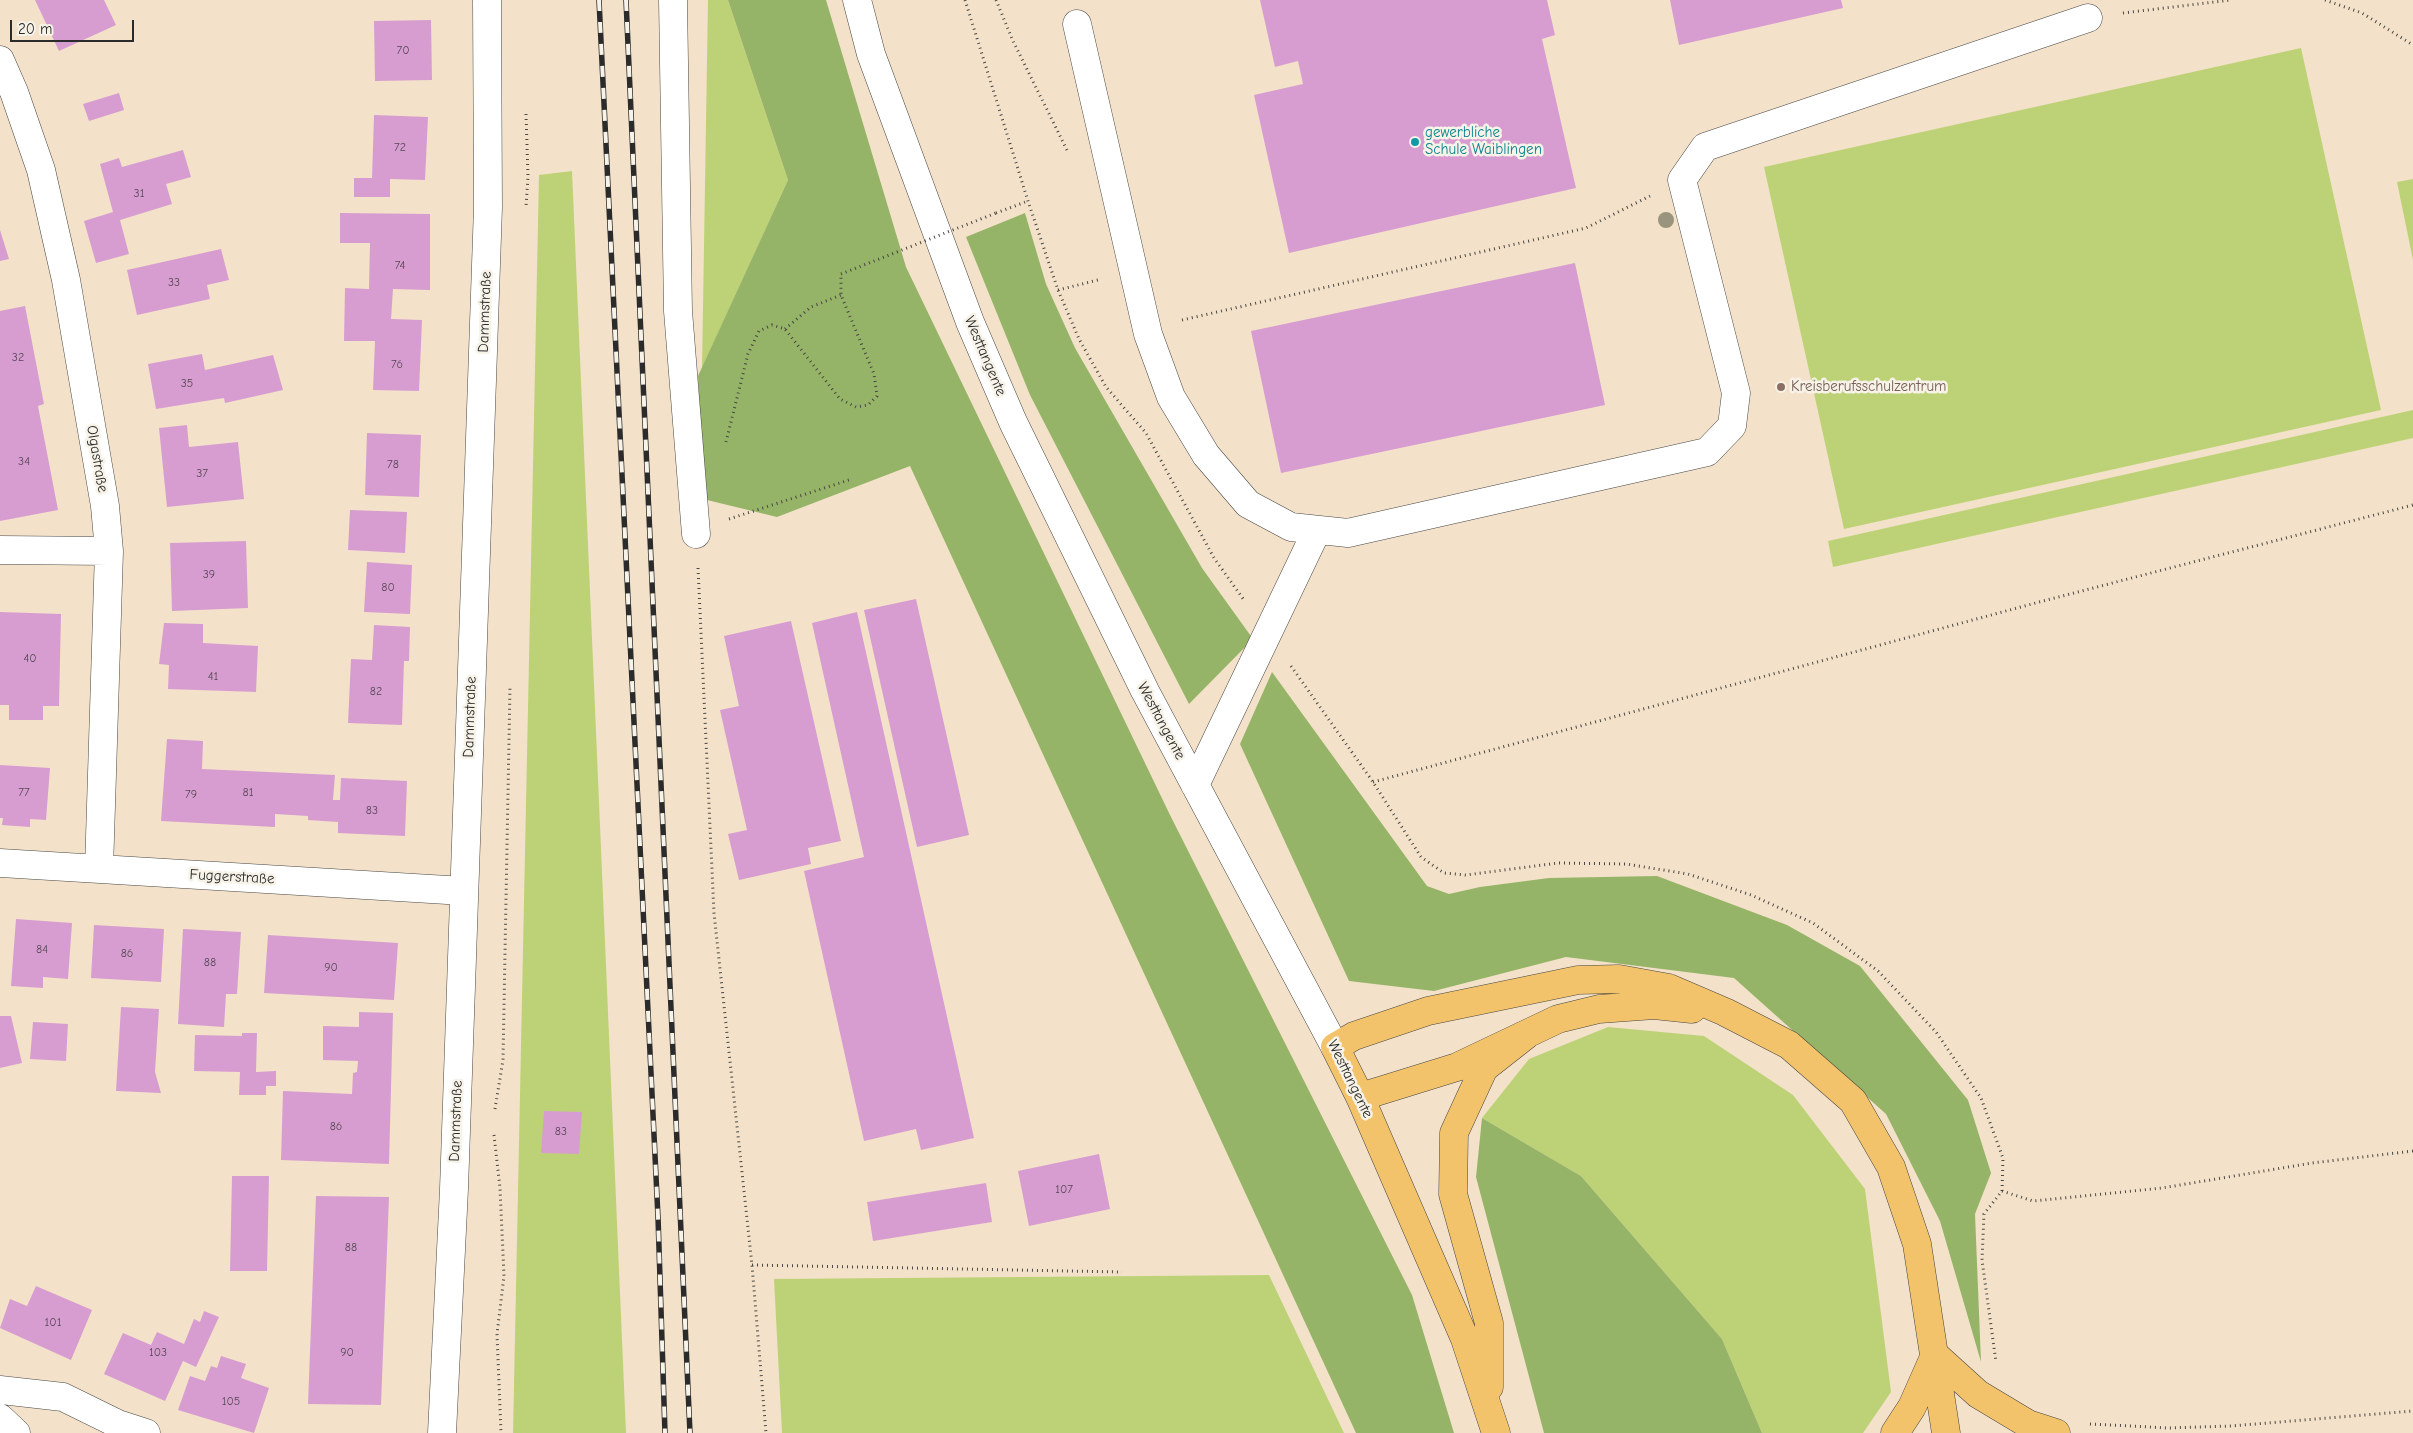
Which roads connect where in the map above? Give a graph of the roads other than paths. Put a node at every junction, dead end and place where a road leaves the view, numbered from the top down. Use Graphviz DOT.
graph roads {
  1 [pos="487,0"];
  2 [pos="673,0"];
  3 [pos="857,0"];
  4 [pos="2088,18"];
  5 [pos="1077,24"];
  6 [pos="0,60"];
  7 [pos="1317,530"];
  8 [pos="696,534"];
  9 [pos="0,550"];
  10 [pos="109,551"];
  11 [pos="1195,785"];
  12 [pos="0,863"];
  13 [pos="99,870"];
  14 [pos="464,891"];
  15 [pos="1725,1012"];
  16 [pos="1526,1034"];
  17 [pos="1335,1047"];
  18 [pos="1360,1097"];
  19 [pos="1935,1355"];
  20 [pos="0,1390"];
  21 [pos="0,1418"];
  22 [pos="1493,1423"];
  23 [pos="16,1433"];
  24 [pos="146,1433"];
  25 [pos="442,1433"];
  26 [pos="1895,1433"];
  27 [pos="1946,1433"];
  28 [pos="2056,1433"];
  1 -- 14 [label="street, Dammstraße"];
  2 -- 8 [label="street"];
  3 -- 11 [label="street, Westtangente"];
  4 -- 7 [label="street"];
  5 -- 7 [label="street"];
  6 -- 10 [label="street, Olgastraße"];
  7 -- 11 [label="street"];
  9 -- 10 [label="street"];
  10 -- 13 [label="street, Olgastraße"];
  11 -- 17 [label="street, Westtangente"];
  12 -- 13 [label="street, Fuggerstraße"];
  13 -- 14 [label="street, Fuggerstraße"];
  14 -- 25 [label="street, Dammstraße"];
  15 -- 16 [label="main road"];
  15 -- 17 [label="main road"];
  15 -- 19 [label="main road"];
  16 -- 18 [label="main road"];
  16 -- 22 [label="main road"];
  17 -- 18 [label="main road, Westtangente"];
  18 -- 22 [label="main road, Westtangente"];
  19 -- 26 [label="main road"];
  19 -- 27 [label="main road"];
  19 -- 28 [label="main road"];
  20 -- 24 [label="street"];
  21 -- 23 [label="street"];
}
